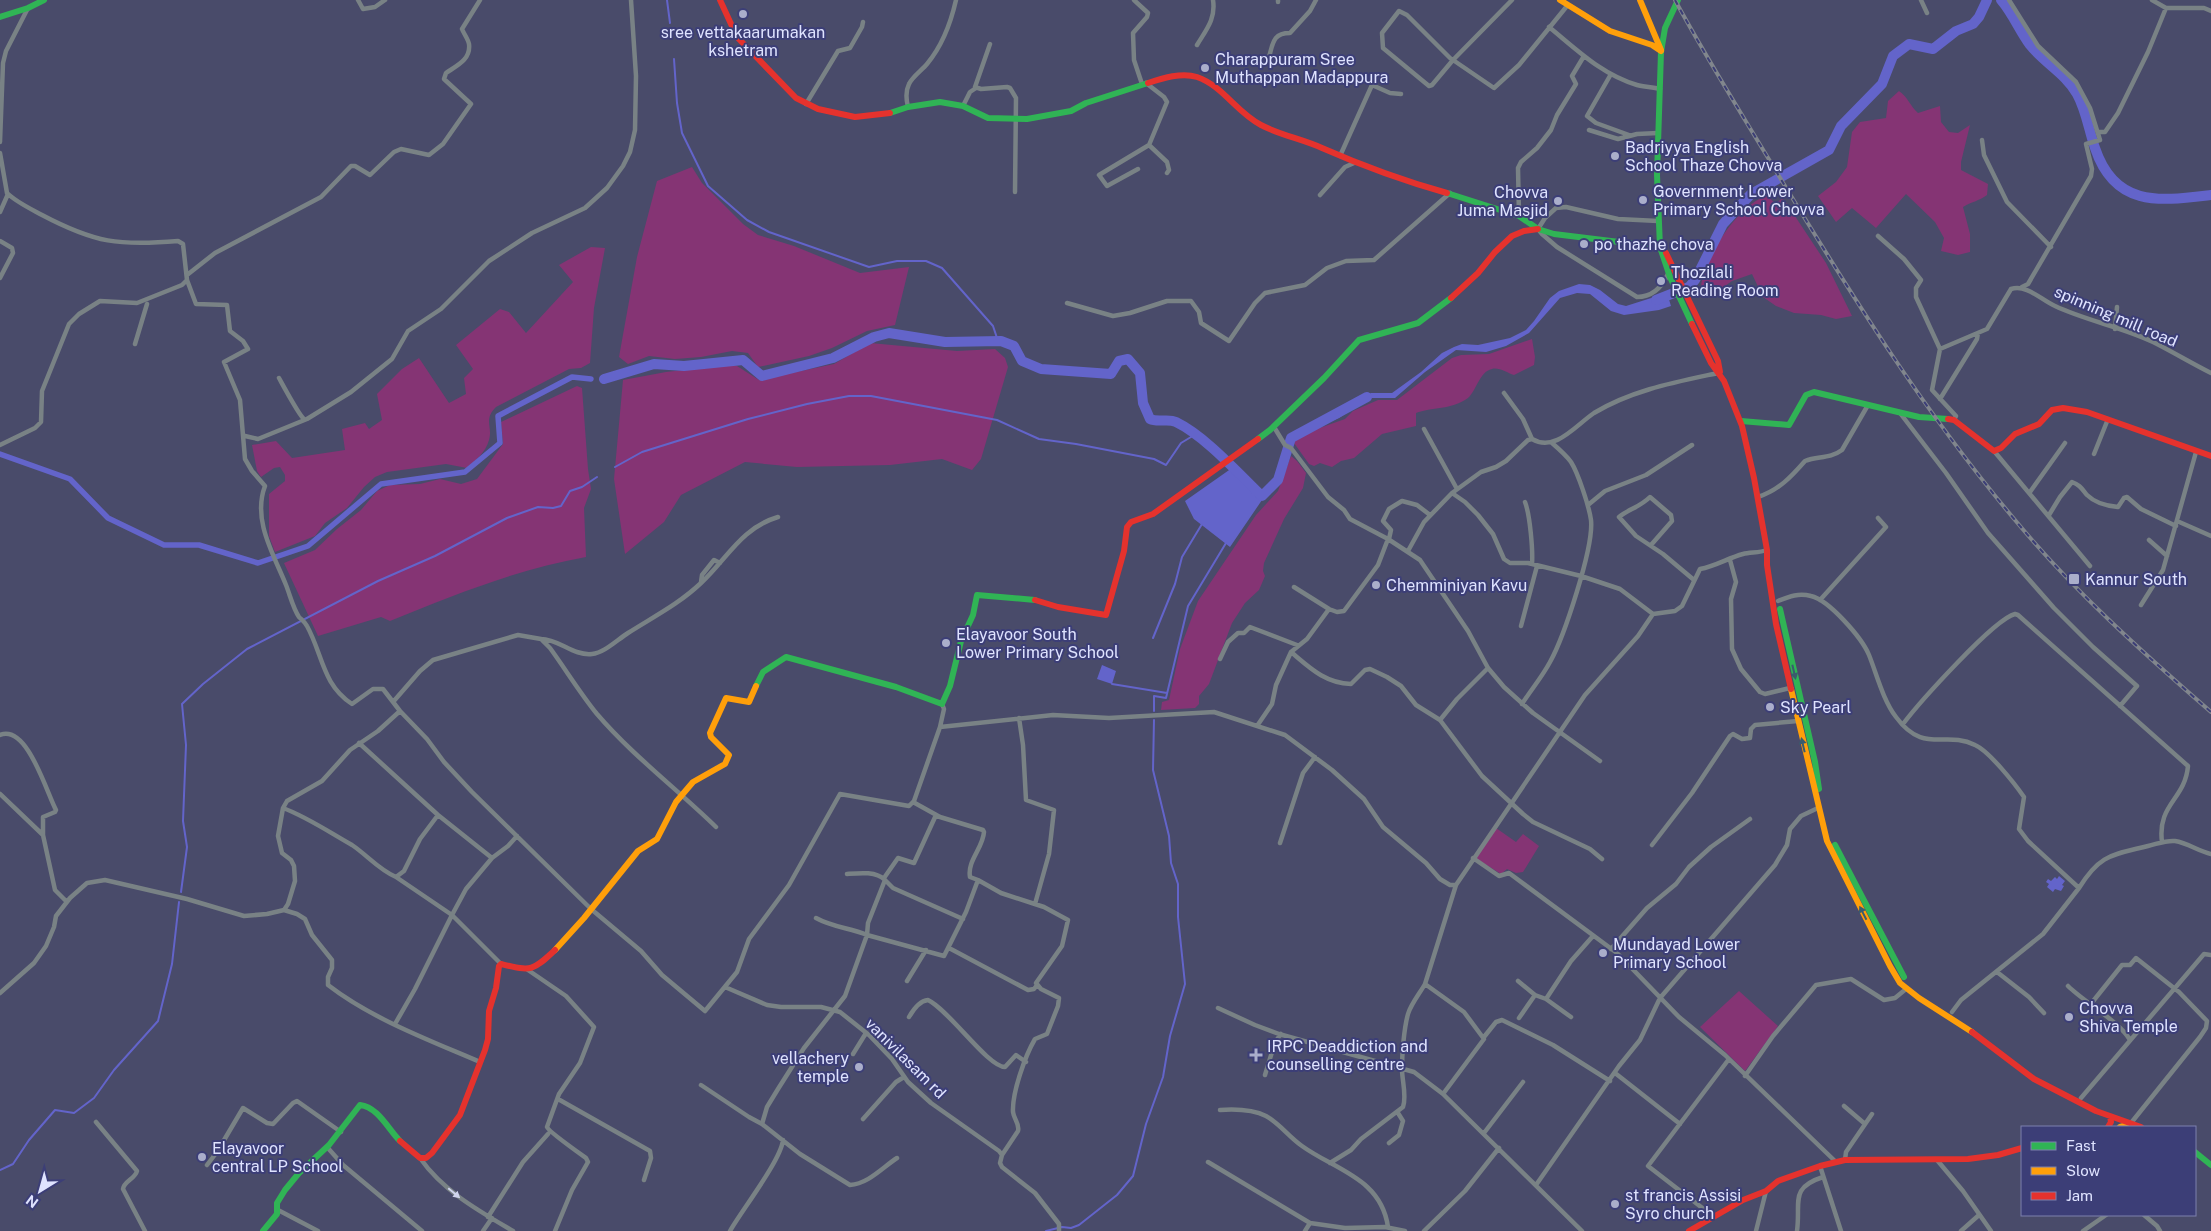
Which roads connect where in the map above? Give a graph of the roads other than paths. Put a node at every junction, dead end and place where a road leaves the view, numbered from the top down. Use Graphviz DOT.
graph roads {
  1 [pos="44,0"];
  2 [pos="358,0"];
  3 [pos="385,0"];
  4 [pos="480,0"];
  5 [pos="631,0"];
  6 [pos="720,0"];
  7 [pos="956,0"];
  8 [pos="1134,0"];
  9 [pos="1213,0"];
  10 [pos="1316,0"];
  11 [pos="1512,0"];
  12 [pos="1560,0"];
  13 [pos="1640,0"];
  14 [pos="1678,0"];
  15 [pos="1921,0"];
  16 [pos="2009,0"];
  17 [pos="2152,0"];
  18 [pos="1567,6"];
  19 [pos="28,8"];
  20 [pos="2166,8"];
  21 [pos="2211,11"];
  22 [pos="1927,13"];
  23 [pos="0,17"];
  24 [pos="862,22"];
  25 [pos="1549,28"];
  26 [pos="990,44"];
  27 [pos="1197,45"];
  28 [pos="1661,52"];
  29 [pos="1584,56"];
  30 [pos="1269,57"];
  31 [pos="1453,60"];
  32 [pos="1611,74"];
  33 [pos="1144,84"];
  34 [pos="976,88"];
  35 [pos="1660,89"];
  36 [pos="1401,94"];
  37 [pos="806,104"];
  38 [pos="963,106"];
  39 [pos="908,107"];
  40 [pos="1014,119"];
  41 [pos="1589,130"];
  42 [pos="2099,132"];
  43 [pos="1658,133"];
  44 [pos="1629,136"];
  45 [pos="1982,140"];
  46 [pos="0,142"];
  47 [pos="1149,145"];
  48 [pos="0,153"];
  49 [pos="1340,156"];
  50 [pos="1354,163"];
  51 [pos="1138,169"];
  52 [pos="1167,173"];
  53 [pos="1015,192"];
  54 [pos="1450,193"];
  55 [pos="8,194"];
  56 [pos="1320,195"];
  57 [pos="0,212"];
  58 [pos="1519,216"];
  59 [pos="1658,221"];
  60 [pos="1538,228"];
  61 [pos="1878,236"];
  62 [pos="0,241"];
  63 [pos="1660,247"];
  64 [pos="2051,247"];
  65 [pos="1672,275"];
  66 [pos="0,278"];
  67 [pos="187,278"];
  68 [pos="2022,287"];
  69 [pos="147,304"];
  70 [pos="1067,304"];
  71 [pos="2117,307"];
  72 [pos="2115,328"];
  73 [pos="1977,334"];
  74 [pos="135,344"];
  75 [pos="1940,348"];
  76 [pos="1720,372"];
  77 [pos="2211,373"];
  78 [pos="279,378"];
  79 [pos="1504,392"];
  80 [pos="1940,399"];
  81 [pos="1868,405"];
  82 [pos="1900,413"];
  83 [pos="304,419"];
  84 [pos="2108,419"];
  85 [pos="1954,420"];
  86 [pos="1741,421"];
  87 [pos="1274,427"];
  88 [pos="1424,429"];
  89 [pos="245,436"];
  90 [pos="1532,439"];
  91 [pos="1552,443"];
  92 [pos="2065,443"];
  93 [pos="1,445"];
  94 [pos="1692,445"];
  95 [pos="1994,451"];
  96 [pos="2196,452"];
  97 [pos="2094,454"];
  98 [pos="2211,456"];
  99 [pos="1457,489"];
  100 [pos="2030,492"];
  101 [pos="1452,494"];
  102 [pos="1756,498"];
  103 [pos="1525,502"];
  104 [pos="1588,505"];
  105 [pos="1430,515"];
  106 [pos="2049,515"];
  107 [pos="778,517"];
  108 [pos="1878,518"];
  109 [pos="2176,524"];
  110 [pos="2211,536"];
  111 [pos="1388,539"];
  112 [pos="2149,540"];
  113 [pos="1651,545"];
  114 [pos="1408,551"];
  115 [pos="1767,554"];
  116 [pos="2167,556"];
  117 [pos="1730,560"];
  118 [pos="1532,564"];
  119 [pos="1537,566"];
  120 [pos="2090,566"];
  121 [pos="1581,576"];
  122 [pos="1694,580"];
  123 [pos="1294,587"];
  124 [pos="1820,600"];
  125 [pos="1776,602"];
  126 [pos="2141,605"];
  127 [pos="1329,609"];
  128 [pos="1653,614"];
  129 [pos="1522,626"];
  130 [pos="541,639"];
  131 [pos="1297,645"];
  132 [pos="1291,652"];
  133 [pos="1220,659"];
  134 [pos="1488,668"];
  135 [pos="1790,688"];
  136 [pos="393,702"];
  137 [pos="942,704"];
  138 [pos="1522,704"];
  139 [pos="2120,706"];
  140 [pos="400,711"];
  141 [pos="1019,718"];
  142 [pos="1440,720"];
  143 [pos="1798,721"];
  144 [pos="1902,724"];
  145 [pos="1257,726"];
  146 [pos="940,727"];
  147 [pos="1561,731"];
  148 [pos="0,735"];
  149 [pos="359,743"];
  150 [pos="1315,757"];
  151 [pos="1600,761"];
  152 [pos="0,794"];
  153 [pos="683,794"];
  154 [pos="913,802"];
  155 [pos="1512,804"];
  156 [pos="283,808"];
  157 [pos="1818,808"];
  158 [pos="438,815"];
  159 [pos="936,815"];
  160 [pos="1750,819"];
  161 [pos="716,827"];
  162 [pos="43,835"];
  163 [pos="517,836"];
  164 [pos="2162,842"];
  165 [pos="1280,843"];
  166 [pos="1652,845"];
  167 [pos="2211,854"];
  168 [pos="492,858"];
  169 [pos="1473,858"];
  170 [pos="1602,859"];
  171 [pos="847,874"];
  172 [pos="396,877"];
  173 [pos="884,879"];
  174 [pos="978,880"];
  175 [pos="1456,885"];
  176 [pos="2079,888"];
  177 [pos="67,902"];
  178 [pos="1035,904"];
  179 [pos="591,909"];
  180 [pos="284,910"];
  181 [pos="452,915"];
  182 [pos="816,918"];
  183 [pos="962,919"];
  184 [pos="867,935"];
  185 [pos="1593,936"];
  186 [pos="948,948"];
  187 [pos="1611,949"];
  188 [pos="926,950"];
  189 [pos="2211,956"];
  190 [pos="501,964"];
  191 [pos="528,970"];
  192 [pos="1997,972"];
  193 [pos="907,981"];
  194 [pos="1518,981"];
  195 [pos="1425,984"];
  196 [pos="1036,986"];
  197 [pos="2068,986"];
  198 [pos="725,987"];
  199 [pos="1906,989"];
  200 [pos="2174,989"];
  201 [pos="0,993"];
  202 [pos="1535,995"];
  203 [pos="1660,998"];
  204 [pos="1546,999"];
  205 [pos="2090,1005"];
  206 [pos="1218,1008"];
  207 [pos="833,1010"];
  208 [pos="1951,1014"];
  209 [pos="2044,1014"];
  210 [pos="1571,1017"];
  211 [pos="2211,1017"];
  212 [pos="909,1018"];
  213 [pos="1519,1018"];
  214 [pos="2207,1021"];
  215 [pos="395,1024"];
  216 [pos="866,1033"];
  217 [pos="1280,1034"];
  218 [pos="1484,1037"];
  219 [pos="2130,1040"];
  220 [pos="853,1054"];
  221 [pos="1729,1059"];
  222 [pos="480,1062"];
  223 [pos="1026,1062"];
  224 [pos="1402,1069"];
  225 [pos="1615,1073"];
  226 [pos="1265,1075"];
  227 [pos="904,1076"];
  228 [pos="1745,1076"];
  229 [pos="1610,1081"];
  230 [pos="1523,1082"];
  231 [pos="701,1085"];
  232 [pos="1443,1094"];
  233 [pos="558,1099"];
  234 [pos="2079,1100"];
  235 [pos="1844,1106"];
  236 [pos="1220,1110"];
  237 [pos="1398,1112"];
  238 [pos="1872,1114"];
  239 [pos="2110,1116"];
  240 [pos="863,1119"];
  241 [pos="96,1122"];
  242 [pos="762,1124"];
  243 [pos="1680,1124"];
  244 [pos="1865,1124"];
  245 [pos="2130,1124"];
  246 [pos="2109,1126"];
  247 [pos="2123,1126"];
  248 [pos="2137,1126"];
  249 [pos="341,1132"];
  250 [pos="1484,1133"];
  251 [pos="548,1134"];
  252 [pos="783,1140"];
  253 [pos="1390,1143"];
  254 [pos="327,1147"];
  255 [pos="1500,1148"];
  256 [pos="2021,1148"];
  257 [pos="2196,1153"];
  258 [pos="1002,1155"];
  259 [pos="420,1158"];
  260 [pos="897,1158"];
  261 [pos="1845,1160"];
  262 [pos="1937,1160"];
  263 [pos="1208,1162"];
  264 [pos="1836,1162"];
  265 [pos="1330,1163"];
  266 [pos="207,1165"];
  267 [pos="2211,1165"];
  268 [pos="1820,1166"];
  269 [pos="1823,1177"];
  270 [pos="644,1180"];
  271 [pos="1536,1185"];
  272 [pos="1766,1190"];
  273 [pos="278,1210"];
  274 [pos="1979,1215"];
  275 [pos="2105,1216"];
  276 [pos="2145,1216"];
  277 [pos="490,1217"];
  278 [pos="1714,1217"];
  279 [pos="1310,1223"];
  280 [pos="1388,1227"];
  281 [pos="1059,1228"];
  282 [pos="145,1231"];
  283 [pos="263,1231"];
  284 [pos="318,1231"];
  285 [pos="422,1231"];
  286 [pos="483,1231"];
  287 [pos="513,1231"];
  288 [pos="555,1231"];
  289 [pos="730,1231"];
  290 [pos="1305,1231"];
  291 [pos="1405,1231"];
  292 [pos="1424,1231"];
  293 [pos="1582,1231"];
  294 [pos="1689,1231"];
  295 [pos="1756,1231"];
  296 [pos="1798,1231"];
  297 [pos="1840,1231"];
  298 [pos="1961,1231"];
  299 [pos="1992,1231"];
  300 [pos="2083,1231"];
  301 [pos="2160,1231"];
  1 -- 19 [label="main road"];
  2 -- 3 [label="street"];
  4 -- 67 [label="street"];
  5 -- 83 [label="street"];
  6 -- 37 [label="main road"];
  7 -- 39 [label="street"];
  8 -- 33 [label="street"];
  9 -- 27 [label="street"];
  10 -- 30 [label="street"];
  11 -- 31 [label="street"];
  12 -- 18 [label="main road"];
  13 -- 28 [label="main road"];
  14 -- 28 [label="main road"];
  15 -- 22 [label="street"];
  16 -- 42 [label="street"];
  17 -- 20 [label="street"];
  18 -- 25 [label="street"];
  18 -- 28 [label="main road"];
  19 -- 23 [label="main road"];
  19 -- 46 [label="street"];
  20 -- 21 [label="street"];
  20 -- 42 [label="street"];
  24 -- 37 [label="street"];
  25 -- 29 [label="street"];
  25 -- 31 [label="street"];
  26 -- 34 [label="street"];
  28 -- 35 [label="main road"];
  29 -- 32 [label="street"];
  29 -- 58 [label="street"];
  31 -- 31 [label="street"];
  32 -- 35 [label="street"];
  32 -- 44 [label="street"];
  33 -- 40 [label="main road"];
  33 -- 47 [label="street"];
  33 -- 49 [label="main road"];
  34 -- 38 [label="street"];
  34 -- 40 [label="street"];
  35 -- 43 [label="main road"];
  36 -- 49 [label="street"];
  37 -- 39 [label="main road"];
  38 -- 39 [label="main road"];
  38 -- 40 [label="main road"];
  40 -- 53 [label="street"];
  41 -- 44 [label="street"];
  42 -- 64 [label="street"];
  43 -- 44 [label="street"];
  43 -- 59 [label="main road"];
  45 -- 64 [label="street"];
  47 -- 51 [label="street"];
  47 -- 52 [label="street"];
  48 -- 55 [label="street"];
  49 -- 50 [label="main road"];
  50 -- 54 [label="main road"];
  50 -- 56 [label="street"];
  54 -- 58 [label="main road"];
  54 -- 70 [label="street"];
  55 -- 57 [label="street"];
  55 -- 67 [label="street"];
  58 -- 60 [label="main road"];
  59 -- 60 [label="street"];
  59 -- 63 [label="main road"];
  60 -- 63 [label="main road"];
  60 -- 65 [label="street"];
  60 -- 87 [label="main road"];
  61 -- 75 [label="street"];
  62 -- 66 [label="street"];
  63 -- 65 [label="main road"];
  64 -- 68 [label="street"];
  65 -- 76 [label="main road"];
  67 -- 89 [label="street"];
  67 -- 93 [label="street"];
  68 -- 72 [label="street, spinning mill road"];
  68 -- 73 [label="street"];
  69 -- 74 [label="street"];
  71 -- 72 [label="street"];
  72 -- 77 [label="street, spinning mill road"];
  73 -- 75 [label="street"];
  73 -- 80 [label="street"];
  75 -- 80 [label="street"];
  76 -- 86 [label="main road"];
  76 -- 91 [label="street"];
  78 -- 83 [label="street"];
  79 -- 90 [label="street"];
  80 -- 85 [label="street"];
  81 -- 82 [label="main road"];
  81 -- 86 [label="main road"];
  81 -- 102 [label="street"];
  82 -- 85 [label="main road"];
  82 -- 139 [label="street"];
  83 -- 89 [label="street"];
  84 -- 95 [label="main road"];
  84 -- 96 [label="main road"];
  84 -- 97 [label="street"];
  85 -- 95 [label="main road"];
  86 -- 102 [label="main road"];
  87 -- 111 [label="street"];
  87 -- 137 [label="main road"];
  88 -- 99 [label="street"];
  89 -- 136 [label="street"];
  90 -- 91 [label="street"];
  90 -- 99 [label="street"];
  91 -- 104 [label="street"];
  92 -- 100 [label="street"];
  94 -- 104 [label="street"];
  95 -- 100 [label="street"];
  96 -- 98 [label="main road"];
  96 -- 109 [label="street"];
  99 -- 101 [label="street"];
  100 -- 106 [label="street"];
  101 -- 105 [label="street"];
  101 -- 118 [label="street"];
  102 -- 115 [label="main road"];
  103 -- 118 [label="street"];
  104 -- 121 [label="street"];
  105 -- 111 [label="street"];
  105 -- 114 [label="street"];
  106 -- 109 [label="street"];
  106 -- 120 [label="street"];
  107 -- 130 [label="street"];
  108 -- 124 [label="street"];
  109 -- 110 [label="street"];
  109 -- 116 [label="street"];
  111 -- 114 [label="street"];
  111 -- 127 [label="street"];
  112 -- 116 [label="street"];
  113 -- 113 [label="street"];
  113 -- 122 [label="street"];
  114 -- 134 [label="street"];
  115 -- 117 [label="street"];
  115 -- 125 [label="main road"];
  116 -- 126 [label="street"];
  117 -- 122 [label="street"];
  117 -- 135 [label="street"];
  118 -- 119 [label="street"];
  119 -- 121 [label="street"];
  119 -- 129 [label="street"];
  121 -- 128 [label="street"];
  121 -- 138 [label="street"];
  122 -- 128 [label="street"];
  123 -- 127 [label="street"];
  124 -- 125 [label="street"];
  124 -- 144 [label="street"];
  125 -- 135 [label="main road"];
  125 -- 208 [label="main road, one-way"];
  127 -- 131 [label="street"];
  128 -- 147 [label="street"];
  130 -- 136 [label="street"];
  130 -- 153 [label="street"];
  131 -- 132 [label="street"];
  131 -- 133 [label="street"];
  132 -- 142 [label="street"];
  132 -- 145 [label="street"];
  134 -- 138 [label="street"];
  134 -- 142 [label="street"];
  135 -- 143 [label="main road"];
  136 -- 140 [label="street"];
  137 -- 146 [label="street"];
  137 -- 153 [label="main road"];
  138 -- 147 [label="street"];
  139 -- 144 [label="street"];
  139 -- 164 [label="street"];
  140 -- 149 [label="street"];
  140 -- 163 [label="street"];
  141 -- 145 [label="street"];
  141 -- 146 [label="street"];
  141 -- 178 [label="street"];
  142 -- 155 [label="street"];
  157 -- 143 [label="main road, one-way"];
  143 -- 166 [label="street"];
  144 -- 176 [label="street"];
  145 -- 150 [label="street"];
  146 -- 154 [label="street"];
  147 -- 151 [label="street"];
  147 -- 155 [label="street"];
  148 -- 162 [label="street"];
  149 -- 156 [label="street"];
  149 -- 158 [label="street"];
  150 -- 165 [label="street"];
  150 -- 175 [label="street"];
  152 -- 162 [label="street"];
  153 -- 161 [label="street"];
  153 -- 179 [label="main road"];
  154 -- 159 [label="street"];
  154 -- 198 [label="street"];
  155 -- 169 [label="street"];
  155 -- 170 [label="street"];
  156 -- 172 [label="street"];
  156 -- 180 [label="street"];
  199 -- 157 [label="main road, one-way"];
  157 -- 203 [label="street"];
  158 -- 168 [label="street"];
  158 -- 172 [label="street"];
  159 -- 173 [label="street"];
  159 -- 174 [label="street"];
  160 -- 187 [label="street"];
  162 -- 177 [label="street"];
  163 -- 168 [label="street"];
  163 -- 179 [label="street"];
  164 -- 167 [label="street"];
  164 -- 176 [label="street"];
  168 -- 181 [label="street"];
  169 -- 175 [label="street"];
  169 -- 185 [label="street"];
  171 -- 173 [label="street"];
  172 -- 181 [label="street"];
  173 -- 183 [label="street"];
  173 -- 184 [label="street"];
  174 -- 178 [label="street"];
  174 -- 183 [label="street"];
  175 -- 195 [label="street"];
  176 -- 192 [label="street"];
  177 -- 180 [label="street"];
  177 -- 201 [label="street"];
  178 -- 196 [label="street"];
  179 -- 191 [label="main road"];
  179 -- 198 [label="street"];
  180 -- 215 [label="street"];
  181 -- 190 [label="street"];
  181 -- 215 [label="street"];
  182 -- 184 [label="street"];
  183 -- 186 [label="street"];
  184 -- 188 [label="street"];
  184 -- 207 [label="street"];
  185 -- 187 [label="street"];
  185 -- 204 [label="street"];
  186 -- 188 [label="street"];
  186 -- 196 [label="street"];
  187 -- 203 [label="street"];
  188 -- 193 [label="street"];
  189 -- 200 [label="street"];
  190 -- 191 [label="main road"];
  190 -- 222 [label="main road"];
  191 -- 233 [label="street"];
  192 -- 208 [label="street"];
  192 -- 209 [label="street"];
  194 -- 202 [label="street"];
  195 -- 218 [label="street"];
  195 -- 224 [label="street"];
  196 -- 223 [label="street"];
  197 -- 205 [label="street"];
  198 -- 207 [label="street"];
  199 -- 208 [label="main road"];
  199 -- 228 [label="street"];
  200 -- 205 [label="street"];
  200 -- 214 [label="street"];
  200 -- 219 [label="street"];
  202 -- 204 [label="street"];
  202 -- 213 [label="street"];
  203 -- 221 [label="street"];
  203 -- 225 [label="street"];
  204 -- 210 [label="street"];
  205 -- 219 [label="street"];
  206 -- 217 [label="street"];
  207 -- 216 [label="street, vanivilasam rd"];
  207 -- 242 [label="street"];
  208 -- 234 [label="main road"];
  211 -- 214 [label="street"];
  212 -- 223 [label="street"];
  214 -- 245 [label="street"];
  215 -- 222 [label="street"];
  216 -- 220 [label="street"];
  216 -- 227 [label="street, vanivilasam rd"];
  217 -- 224 [label="street"];
  217 -- 226 [label="street"];
  218 -- 229 [label="street"];
  218 -- 232 [label="street"];
  219 -- 234 [label="street"];
  221 -- 228 [label="street"];
  221 -- 243 [label="street"];
  222 -- 259 [label="main road"];
  223 -- 258 [label="street"];
  224 -- 232 [label="street"];
  224 -- 237 [label="street"];
  225 -- 229 [label="street"];
  225 -- 243 [label="street"];
  227 -- 240 [label="street"];
  227 -- 258 [label="street, vanivilasam rd"];
  228 -- 264 [label="street"];
  229 -- 271 [label="street"];
  230 -- 250 [label="street"];
  231 -- 242 [label="street"];
  232 -- 250 [label="street"];
  233 -- 270 [label="street"];
  233 -- 288 [label="street"];
  234 -- 239 [label="main road"];
  235 -- 244 [label="street"];
  236 -- 265 [label="street"];
  237 -- 253 [label="street"];
  237 -- 265 [label="street"];
  238 -- 244 [label="street"];
  239 -- 245 [label="main road"];
  239 -- 246 [label="main road"];
  241 -- 282 [label="street"];
  242 -- 252 [label="street"];
  243 -- 278 [label="street"];
  244 -- 261 [label="street"];
  245 -- 247 [label="main road"];
  245 -- 248 [label="main road"];
  249 -- 254 [label="main road"];
  249 -- 259 [label="main road"];
  249 -- 266 [label="street"];
  250 -- 255 [label="street"];
  251 -- 277 [label="street"];
  252 -- 260 [label="street"];
  252 -- 289 [label="street"];
  254 -- 273 [label="main road"];
  254 -- 285 [label="street"];
  255 -- 271 [label="street"];
  255 -- 292 [label="street"];
  256 -- 262 [label="main road"];
  257 -- 267 [label="main road"];
  258 -- 281 [label="street, vanivilasam rd"];
  259 -- 277 [label="street, one-way"];
  261 -- 262 [label="main road"];
  261 -- 264 [label="main road"];
  262 -- 274 [label="street"];
  263 -- 279 [label="street"];
  264 -- 268 [label="main road"];
  265 -- 280 [label="street"];
  268 -- 269 [label="street"];
  268 -- 272 [label="main road"];
  269 -- 296 [label="street"];
  269 -- 297 [label="street"];
  271 -- 293 [label="street"];
  272 -- 278 [label="main road"];
  272 -- 295 [label="street"];
  273 -- 283 [label="main road"];
  273 -- 284 [label="street"];
  274 -- 298 [label="street"];
  274 -- 299 [label="street"];
  275 -- 300 [label="street"];
  276 -- 301 [label="street"];
  277 -- 286 [label="street"];
  277 -- 287 [label="street"];
  278 -- 294 [label="main road"];
  279 -- 280 [label="street"];
  279 -- 290 [label="street"];
  280 -- 291 [label="street"];
}
